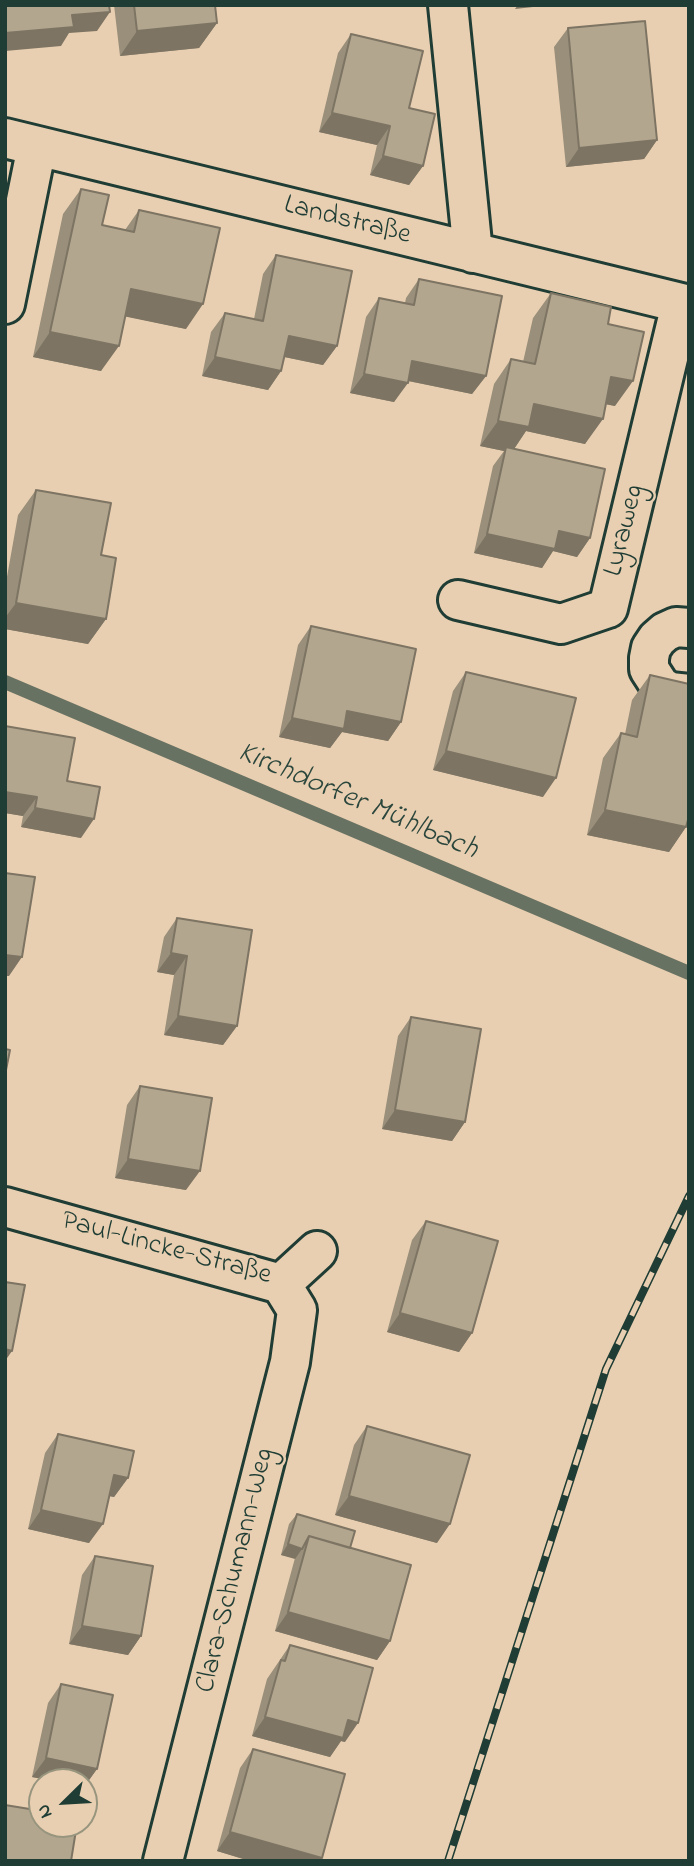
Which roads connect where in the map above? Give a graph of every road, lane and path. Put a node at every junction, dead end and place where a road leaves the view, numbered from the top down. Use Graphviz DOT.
graph roads {
  1 [pos="449,5"];
  2 [pos="21,142"];
  3 [pos="473,253"];
  4 [pos="5,304"];
  5 [pos="685,304"];
  6 [pos="458,600"];
  7 [pos="608,608"];
  8 [pos="673,633"];
  9 [pos="689,694"];
  10 [pos="5,1207"];
  11 [pos="317,1251"];
  12 [pos="281,1284"];
  13 [pos="163,1861"];
  1 -- 3 [label="street"];
  2 -- 3 [label="street, Landstraße"];
  2 -- 4 [label="street"];
  3 -- 5 [label="street, Landstraße"];
  5 -- 7 [label="street, Lyraweg"];
  6 -- 7 [label="street, Lyraweg"];
  7 -- 8 [label="street"];
  8 -- 9 [label="street"];
  10 -- 12 [label="street, Paul-Lincke-Straße"];
  11 -- 12 [label="street, Paul-Lincke-Straße"];
  12 -- 13 [label="street, Clara-Schumann-Weg"];
}
